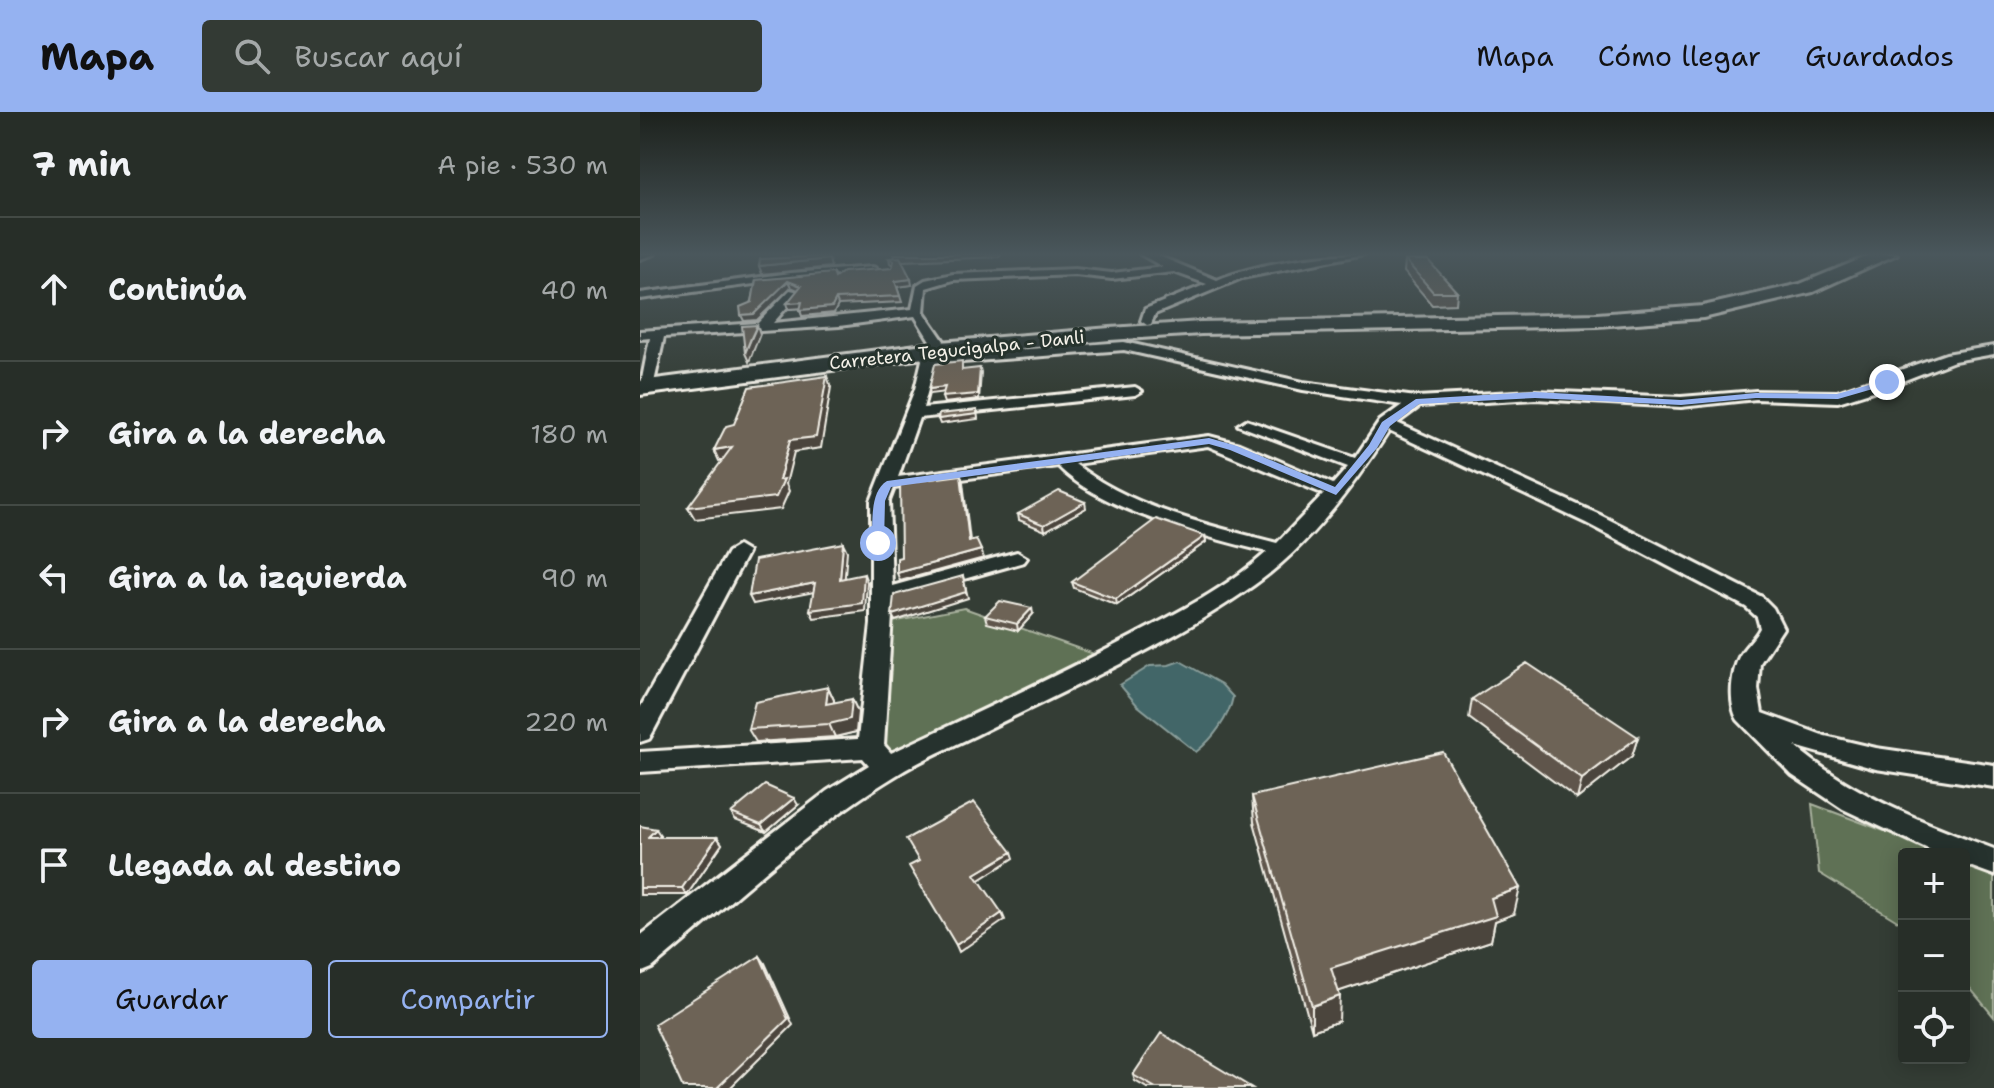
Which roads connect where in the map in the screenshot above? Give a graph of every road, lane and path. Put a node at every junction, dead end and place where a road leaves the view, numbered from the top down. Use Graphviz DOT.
graph roads {
  1 [pos="787,300"];
  2 [pos="919,300"];
  3 [pos="1177,300"];
  4 [pos="1726,300"];
  5 [pos="1756,300"];
  6 [pos="918,312"];
  7 [pos="1147,326"];
  8 [pos="761,328"];
  9 [pos="647,340"];
  10 [pos="930,350"];
  11 [pos="1994,350"];
  12 [pos="767,365"];
  13 [pos="643,386"];
  14 [pos="1135,391"];
  15 [pos="1416,402"];
  16 [pos="912,414"];
  17 [pos="1386,424"];
  18 [pos="1246,425"];
  19 [pos="1062,460"];
  20 [pos="1359,465"];
  21 [pos="887,484"];
  22 [pos="1336,492"];
  23 [pos="1283,550"];
  24 [pos="738,552"];
  25 [pos="1017,558"];
  26 [pos="880,596"];
  27 [pos="1747,714"];
  28 [pos="640,732"];
  29 [pos="878,758"];
  30 [pos="640,762"];
  31 [pos="1994,776"];
  32 [pos="1994,862"];
  33 [pos="640,957"];
  1 -- 8 [label="street"];
  2 -- 6 [label="street"];
  3 -- 7 [label="street"];
  4 -- 7 [label="highway, Carretera Tegucigalpa - Danli"];
  5 -- 7 [label="highway, Carretera Tegucigalpa - Danli"];
  6 -- 8 [label="street"];
  6 -- 10 [label="street"];
  7 -- 10 [label="highway, Carretera Tegucigalpa - Danli"];
  8 -- 9 [label="street"];
  9 -- 13 [label="street"];
  10 -- 12 [label="highway, Carretera Tegucigalpa - Danli"];
  10 -- 15 [label="street"];
  10 -- 16 [label="street"];
  11 -- 15 [label="street"];
  12 -- 13 [label="highway, Carretera Tegucigalpa - Danli"];
  12 -- 13 [label="highway, Carretera Tegucigalpa - Danli"];
  14 -- 16 [label="street"];
  15 -- 17 [label="street"];
  16 -- 21 [label="street"];
  17 -- 20 [label="street"];
  17 -- 27 [label="street"];
  18 -- 20 [label="street"];
  19 -- 21 [label="street"];
  19 -- 22 [label="street"];
  19 -- 23 [label="street"];
  20 -- 22 [label="street"];
  21 -- 26 [label="street"];
  22 -- 23 [label="street"];
  23 -- 29 [label="street"];
  24 -- 28 [label="street"];
  25 -- 26 [label="street"];
  26 -- 29 [label="street"];
  27 -- 31 [label="street"];
  27 -- 32 [label="street"];
  29 -- 30 [label="street"];
  29 -- 33 [label="street"];
}
